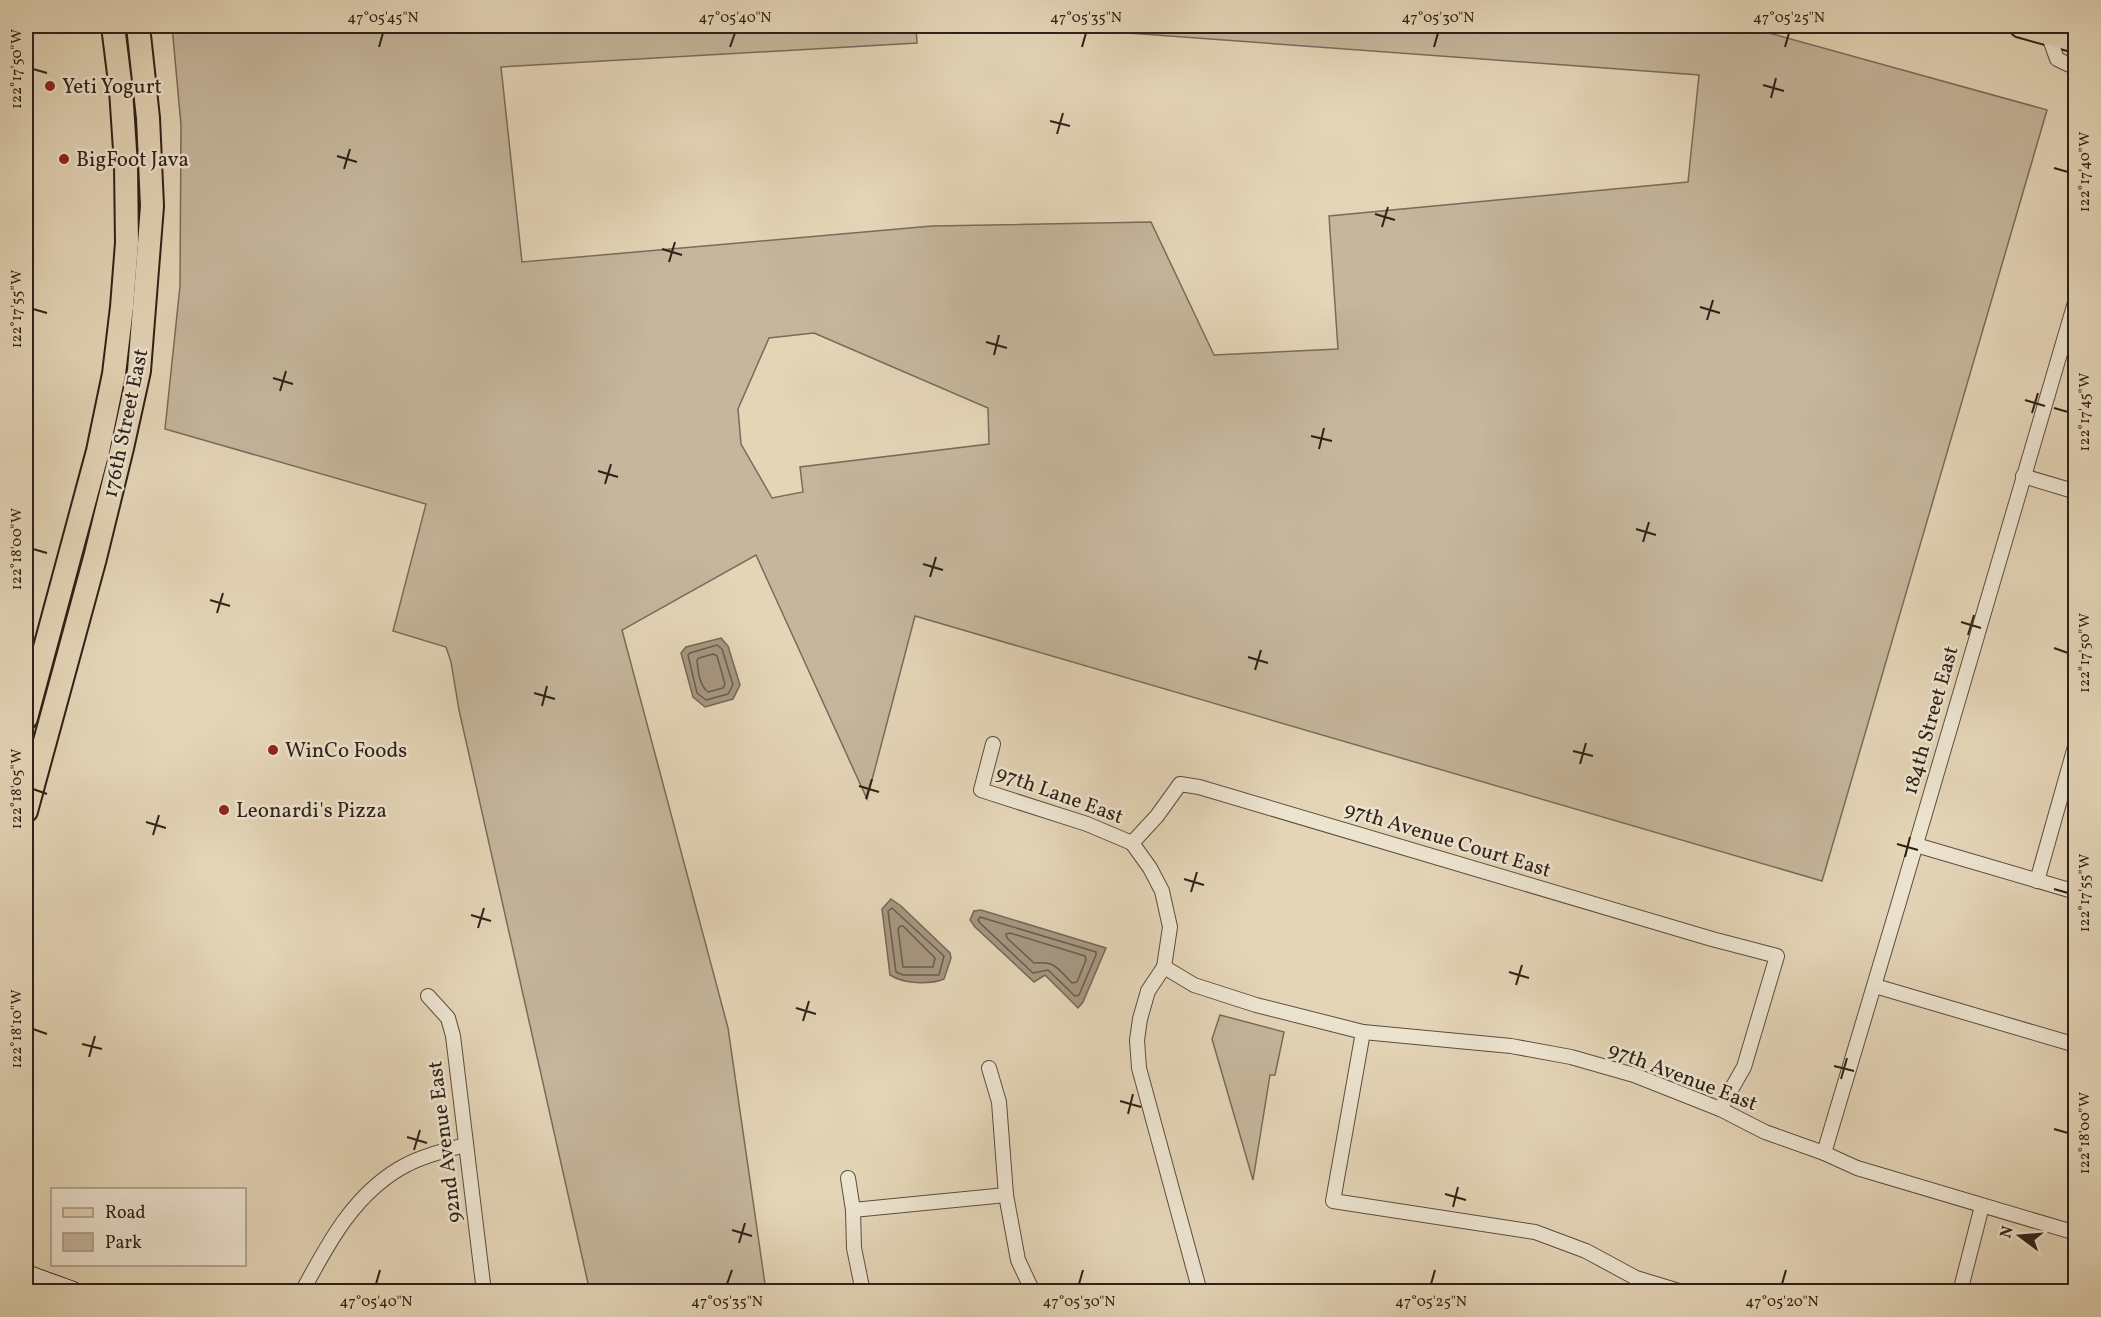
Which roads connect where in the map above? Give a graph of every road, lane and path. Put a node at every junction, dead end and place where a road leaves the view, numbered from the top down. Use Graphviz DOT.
graph roads {
  1 [pos="113,26"];
  2 [pos="138,26"];
  3 [pos="2021,26"];
  4 [pos="2048,34"];
  5 [pos="2076,41"];
  6 [pos="2076,68"];
  7 [pos="2076,298"];
  8 [pos="2023,476"];
  9 [pos="2076,494"];
  10 [pos="26,718"];
  11 [pos="2076,743"];
  12 [pos="993,744"];
  13 [pos="26,811"];
  14 [pos="1132,843"];
  15 [pos="1916,845"];
  16 [pos="2037,881"];
  17 [pos="2076,892"];
  18 [pos="1164,967"];
  19 [pos="1875,986"];
  20 [pos="428,996"];
  21 [pos="1363,1032"];
  22 [pos="2076,1045"];
  23 [pos="989,1068"];
  24 [pos="1720,1109"];
  25 [pos="465,1145"];
  26 [pos="1824,1153"];
  27 [pos="848,1178"];
  28 [pos="1006,1195"];
  29 [pos="1982,1206"];
  30 [pos="853,1210"];
  31 [pos="2076,1233"];
  32 [pos="26,1275"];
  33 [pos="74,1292"];
  34 [pos="302,1292"];
  35 [pos="484,1292"];
  36 [pos="863,1292"];
  37 [pos="1033,1292"];
  38 [pos="1200,1292"];
  39 [pos="1682,1292"];
  40 [pos="1960,1292"];
  1 -- 10 [label="main road, 176th Street East"];
  2 -- 13 [label="main road, 176th Street East"];
  3 -- 4 [label="main road"];
  4 -- 5 [label="main road"];
  4 -- 6 [label="street"];
  7 -- 8 [label="street, 184th Street East"];
  8 -- 9 [label="street"];
  8 -- 15 [label="street, 184th Street East"];
  11 -- 16 [label="street"];
  12 -- 14 [label="street, 97th Lane East"];
  14 -- 18 [label="street"];
  14 -- 24 [label="street, 97th Avenue Court East"];
  15 -- 16 [label="street"];
  15 -- 19 [label="street, 184th Street East"];
  16 -- 17 [label="street"];
  18 -- 21 [label="street, 97th Avenue East"];
  18 -- 38 [label="street"];
  19 -- 22 [label="street"];
  19 -- 26 [label="street, 184th Street East"];
  20 -- 25 [label="street, 92nd Avenue East"];
  21 -- 24 [label="street, 97th Avenue East"];
  21 -- 39 [label="street"];
  23 -- 28 [label="street"];
  24 -- 26 [label="street, 97th Avenue East"];
  25 -- 34 [label="street"];
  25 -- 35 [label="street, 92nd Avenue East"];
  26 -- 29 [label="street, 97th Avenue East"];
  27 -- 30 [label="street"];
  28 -- 30 [label="street"];
  28 -- 37 [label="street"];
  29 -- 31 [label="street, 97th Avenue East"];
  29 -- 40 [label="street"];
  30 -- 36 [label="street"];
  32 -- 33 [label="street"];
}
